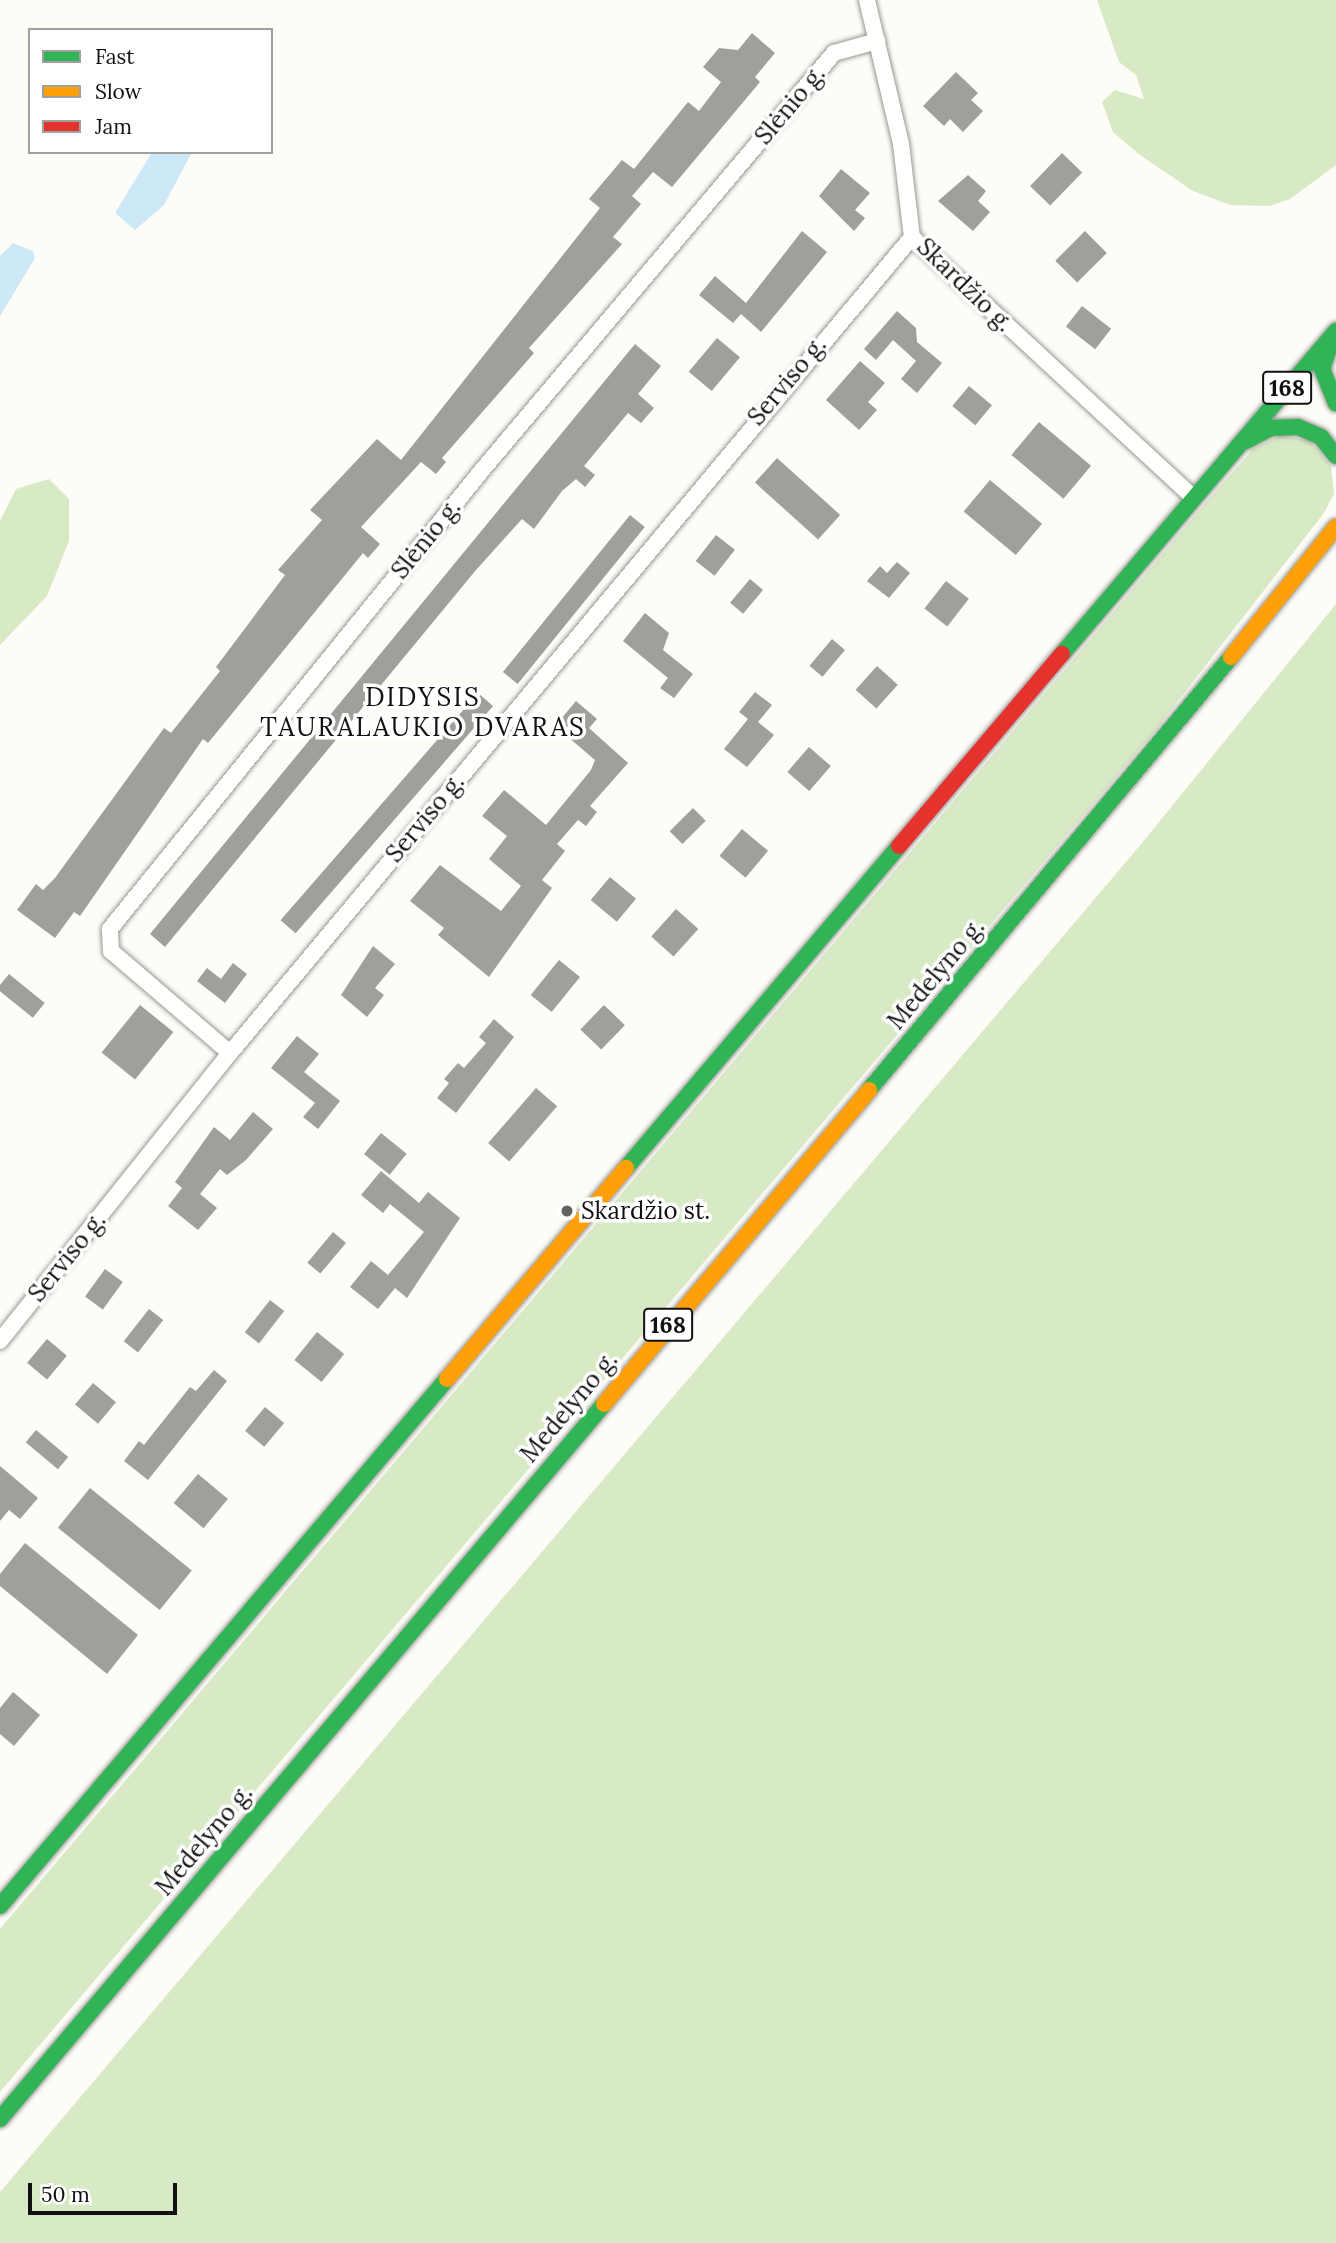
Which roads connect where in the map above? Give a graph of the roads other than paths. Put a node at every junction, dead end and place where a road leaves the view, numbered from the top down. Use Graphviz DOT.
graph roads {
  1 [pos="867,0"];
  2 [pos="877,41"];
  3 [pos="912,237"];
  4 [pos="1335,333"];
  5 [pos="1336,403"];
  6 [pos="1239,444"];
  7 [pos="1336,456"];
  8 [pos="1194,498"];
  9 [pos="1335,526"];
  10 [pos="230,1052"];
  11 [pos="0,1341"];
  12 [pos="0,1906"];
  13 [pos="0,2119"];
  1 -- 2 [label="street, Skardžio g."];
  2 -- 3 [label="street, Skardžio g."];
  2 -- 10 [label="street, Slėnio g."];
  3 -- 8 [label="street, Skardžio g."];
  3 -- 10 [label="street, Serviso g."];
  4 -- 5 [label="main road"];
  4 -- 6 [label="main road, 168"];
  6 -- 7 [label="main road"];
  6 -- 8 [label="main road, 168"];
  8 -- 12 [label="main road, 168"];
  9 -- 13 [label="main road, Medelyno g. / 168"];
  10 -- 11 [label="street, Serviso g."];
}
